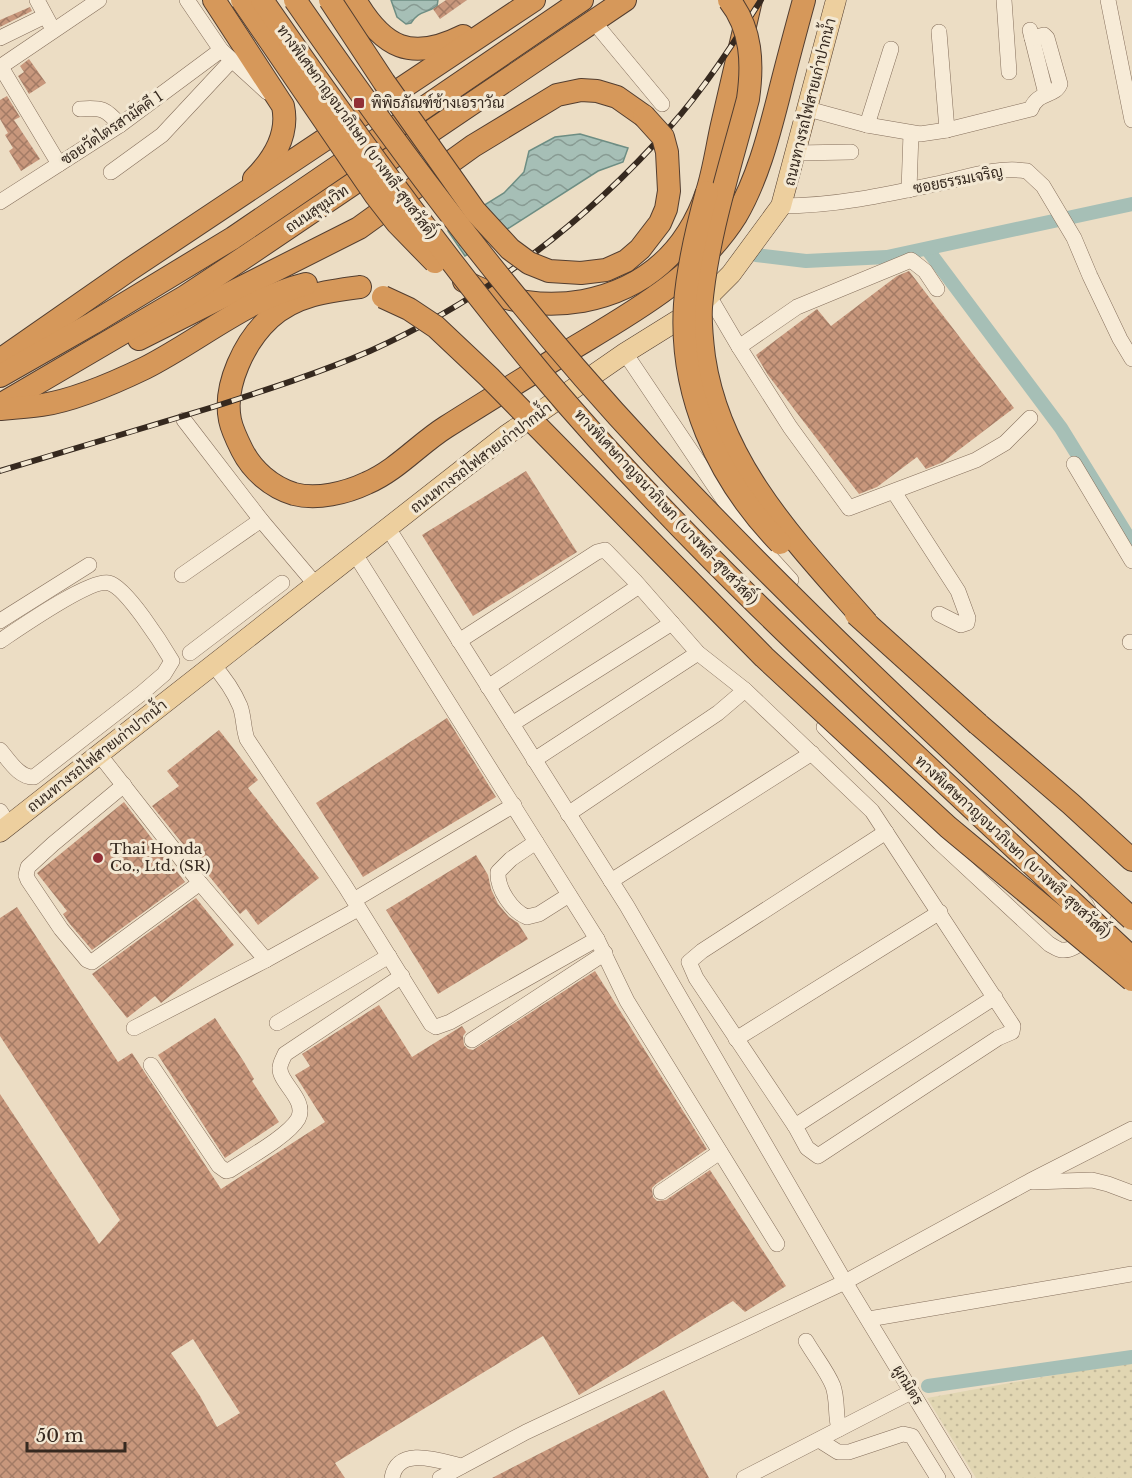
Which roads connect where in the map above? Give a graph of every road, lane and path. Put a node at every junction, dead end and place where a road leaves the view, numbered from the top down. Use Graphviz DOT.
graph roads {
  1 [pos="37,0"];
  2 [pos="99,0"];
  3 [pos="187,0"];
  4 [pos="214,0"];
  5 [pos="242,0"];
  6 [pos="250,0"];
  7 [pos="262,0"];
  8 [pos="295,0"];
  9 [pos="330,0"];
  10 [pos="355,0"];
  11 [pos="367,0"];
  12 [pos="582,0"];
  13 [pos="626,0"];
  14 [pos="729,0"];
  15 [pos="751,0"];
  16 [pos="804,0"];
  17 [pos="836,0"];
  18 [pos="1004,0"];
  19 [pos="1108,0"];
  20 [pos="537,1"];
  21 [pos="45,16"];
  22 [pos="594,22"];
  23 [pos="373,28"];
  24 [pos="54,32"];
  25 [pos="939,32"];
  26 [pos="1031,34"];
  27 [pos="0,38"];
  28 [pos="891,49"];
  29 [pos="226,56"];
  30 [pos="0,67"];
  31 [pos="1009,72"];
  32 [pos="283,106"];
  33 [pos="80,109"];
  34 [pos="808,109"];
  35 [pos="653,110"];
  36 [pos="1132,120"];
  37 [pos="120,125"];
  38 [pos="867,125"];
  39 [pos="947,130"];
  40 [pos="911,133"];
  41 [pos="851,152"];
  42 [pos="797,153"];
  43 [pos="59,164"];
  44 [pos="111,172"];
  45 [pos="909,190"];
  46 [pos="707,192"];
  47 [pos="235,200"];
  48 [pos="0,202"];
  49 [pos="782,206"];
  50 [pos="360,287"];
  51 [pos="937,289"];
  52 [pos="709,296"];
  53 [pos="55,323"];
  54 [pos="739,347"];
  55 [pos="625,353"];
  56 [pos="1132,359"];
  57 [pos="0,360"];
  58 [pos="0,376"];
  59 [pos="23,392"];
  60 [pos="0,407"];
  61 [pos="1030,418"];
  62 [pos="184,420"];
  63 [pos="525,423"];
  64 [pos="1074,464"];
  65 [pos="894,492"];
  66 [pos="261,520"];
  67 [pos="388,528"];
  68 [pos="355,554"];
  69 [pos="1132,561"];
  70 [pos="89,565"];
  71 [pos="182,575"];
  72 [pos="282,583"];
  73 [pos="316,585"];
  74 [pos="639,586"];
  75 [pos="939,614"];
  76 [pos="235,618"];
  77 [pos="0,621"];
  78 [pos="867,623"];
  79 [pos="672,624"];
  80 [pos="249,637"];
  81 [pos="0,641"];
  82 [pos="459,641"];
  83 [pos="190,653"];
  84 [pos="698,653"];
  85 [pos="213,665"];
  86 [pos="488,687"];
  87 [pos="745,690"];
  88 [pos="512,724"];
  89 [pos="0,750"];
  90 [pos="812,753"];
  91 [pos="99,754"];
  92 [pos="534,760"];
  93 [pos="124,785"];
  94 [pos="514,805"];
  95 [pos="568,814"];
  96 [pos="3,822"];
  97 [pos="886,832"];
  98 [pos="536,842"];
  99 [pos="1132,860"];
  100 [pos="611,881"];
  101 [pos="200,883"];
  102 [pos="569,895"];
  103 [pos="356,905"];
  104 [pos="940,912"];
  105 [pos="1132,919"];
  106 [pos="597,939"];
  107 [pos="605,953"];
  108 [pos="389,956"];
  109 [pos="1132,958"];
  110 [pos="266,960"];
  111 [pos="402,976"];
  112 [pos="1132,980"];
  113 [pos="995,997"];
  114 [pos="278,1023"];
  115 [pos="134,1028"];
  116 [pos="736,1039"];
  117 [pos="471,1040"];
  118 [pos="151,1065"];
  119 [pos="795,1126"];
  120 [pos="1132,1129"];
  121 [pos="720,1152"];
  122 [pos="1030,1181"];
  123 [pos="661,1192"];
  124 [pos="1132,1193"];
  125 [pos="777,1244"];
  126 [pos="1132,1274"];
  127 [pos="849,1287"];
  128 [pos="869,1319"];
  129 [pos="806,1341"];
  130 [pos="911,1392"];
  131 [pos="839,1429"];
  132 [pos="819,1440"];
  133 [pos="462,1466"];
  134 [pos="392,1478"];
  135 [pos="440,1478"];
  136 [pos="744,1478"];
  137 [pos="938,1478"];
  138 [pos="964,1478"];
  1 -- 21 [label="street"];
  2 -- 24 [label="street"];
  3 -- 29 [label="street"];
  4 -- 32 [label="highway"];
  5 -- 46 [label="highway, bridge"];
  6 -- 23 [label="highway"];
  7 -- 109 [label="highway, ทางพิเศษกาญจนาภิเษก (บางพลี-สุขสวัสดิ์), bridge"];
  8 -- 105 [label="highway, ทางพิเศษกาญจนาภิเษก (บางพลี-สุขสวัสดิ์), bridge"];
  9 -- 35 [label="highway, bridge"];
  10 -- 23 [label="highway"];
  11 -- 23 [label="street"];
  12 -- 58 [label="highway, ถนนสุขุมวิท"];
  13 -- 22 [label="highway, ถนนสุขุมวิท"];
  14 -- 78 [label="highway, bridge"];
  15 -- 46 [label="highway"];
  16 -- 50 [label="highway"];
  17 -- 34 [label="main road, ถนนทางรถไฟสายเก่าปากน้ำ"];
  18 -- 31 [label="street"];
  19 -- 36 [label="street"];
  20 -- 23 [label="highway"];
  20 -- 47 [label="highway"];
  20 -- 53 [label="highway"];
  21 -- 24 [label="street"];
  21 -- 27 [label="street"];
  22 -- 35 [label="street"];
  22 -- 59 [label="highway, ถนนสุขุมวิท"];
  24 -- 30 [label="street"];
  25 -- 39 [label="street"];
  26 -- 39 [label="street"];
  28 -- 38 [label="street"];
  29 -- 32 [label="street"];
  29 -- 37 [label="street, ซอยวัดไตรสามัคคี 1"];
  29 -- 44 [label="street"];
  30 -- 43 [label="street"];
  32 -- 47 [label="highway"];
  33 -- 37 [label="street"];
  34 -- 38 [label="street"];
  34 -- 42 [label="main road, ถนนทางรถไฟสายเก่าปากน้ำ"];
  35 -- 59 [label="highway"];
  37 -- 43 [label="street, ซอยวัดไตรสามัคคี 1"];
  38 -- 40 [label="street"];
  39 -- 40 [label="street"];
  40 -- 45 [label="street"];
  41 -- 42 [label="street"];
  42 -- 49 [label="main road, ถนนทางรถไฟสายเก่าปากน้ำ"];
  43 -- 48 [label="street, ซอยวัดไตรสามัคคี 1"];
  45 -- 49 [label="street, ซอยธรรมเจริญ"];
  45 -- 56 [label="street, ซอยธรรมเจริญ"];
  46 -- 78 [label="highway, bridge"];
  47 -- 53 [label="highway"];
  49 -- 52 [label="main road, ถนนทางรถไฟสายเก่าปากน้ำ"];
  50 -- 60 [label="highway"];
  50 -- 112 [label="highway, bridge"];
  51 -- 54 [label="street"];
  52 -- 54 [label="street"];
  52 -- 55 [label="main road, ถนนทางรถไฟสายเก่าปากน้ำ"];
  53 -- 57 [label="highway"];
  54 -- 65 [label="street"];
  55 -- 63 [label="main road, ถนนทางรถไฟสายเก่าปากน้ำ"];
  55 -- 63 [label="street"];
  59 -- 60 [label="highway, ถนนสุขุมวิท"];
  61 -- 65 [label="street"];
  62 -- 66 [label="street"];
  63 -- 67 [label="main road, ถนนทางรถไฟสายเก่าปากน้ำ"];
  64 -- 69 [label="street"];
  65 -- 75 [label="street"];
  66 -- 71 [label="street"];
  66 -- 73 [label="street"];
  67 -- 68 [label="main road, ถนนทางรถไฟสายเก่าปากน้ำ"];
  67 -- 82 [label="street, ผูกมิตร"];
  68 -- 73 [label="main road, ถนนทางรถไฟสายเก่าปากน้ำ"];
  68 -- 94 [label="street"];
  70 -- 77 [label="street"];
  72 -- 76 [label="street"];
  73 -- 80 [label="main road, ถนนทางรถไฟสายเก่าปากน้ำ"];
  74 -- 79 [label="street"];
  74 -- 82 [label="street"];
  74 -- 86 [label="street"];
  76 -- 80 [label="street"];
  76 -- 83 [label="street"];
  78 -- 99 [label="highway, bridge"];
  79 -- 84 [label="street"];
  79 -- 88 [label="street"];
  80 -- 85 [label="main road, ถนนทางรถไฟสายเก่าปากน้ำ"];
  81 -- 89 [label="street"];
  82 -- 86 [label="street, ผูกมิตร"];
  84 -- 87 [label="street"];
  84 -- 92 [label="street"];
  85 -- 91 [label="main road, ถนนทางรถไฟสายเก่าปากน้ำ"];
  85 -- 103 [label="street"];
  86 -- 88 [label="street, ผูกมิตร"];
  87 -- 90 [label="street"];
  87 -- 95 [label="street"];
  88 -- 92 [label="street, ผูกมิตร"];
  90 -- 97 [label="street"];
  90 -- 100 [label="street"];
  91 -- 93 [label="street"];
  91 -- 96 [label="main road, ถนนทางรถไฟสายเก่าปากน้ำ"];
  92 -- 95 [label="street, ผูกมิตร"];
  93 -- 101 [label="street"];
  93 -- 101 [label="street"];
  94 -- 98 [label="street"];
  94 -- 103 [label="street"];
  95 -- 100 [label="street, ผูกมิตร"];
  97 -- 104 [label="street"];
  97 -- 116 [label="street"];
  98 -- 102 [label="street"];
  98 -- 102 [label="street"];
  100 -- 127 [label="street, ผูกมิตร"];
  101 -- 110 [label="street"];
  102 -- 106 [label="street"];
  103 -- 108 [label="street"];
  103 -- 110 [label="street"];
  104 -- 113 [label="street"];
  104 -- 116 [label="street"];
  106 -- 107 [label="street"];
  106 -- 111 [label="street"];
  107 -- 117 [label="street"];
  107 -- 121 [label="street"];
  108 -- 111 [label="street"];
  108 -- 114 [label="street"];
  110 -- 115 [label="street"];
  111 -- 118 [label="street"];
  113 -- 119 [label="street"];
  113 -- 119 [label="street"];
  116 -- 119 [label="street"];
  120 -- 122 [label="street"];
  121 -- 123 [label="street"];
  121 -- 125 [label="street"];
  122 -- 124 [label="street"];
  122 -- 127 [label="street"];
  126 -- 128 [label="street"];
  127 -- 128 [label="street, ผูกมิตร"];
  127 -- 133 [label="street"];
  128 -- 130 [label="street, ผูกมิตร"];
  129 -- 131 [label="street"];
  130 -- 131 [label="street"];
  130 -- 138 [label="street, ผูกมิตร"];
  131 -- 132 [label="street"];
  132 -- 136 [label="street"];
  132 -- 137 [label="street"];
  133 -- 134 [label="street"];
  133 -- 135 [label="street"];
}
